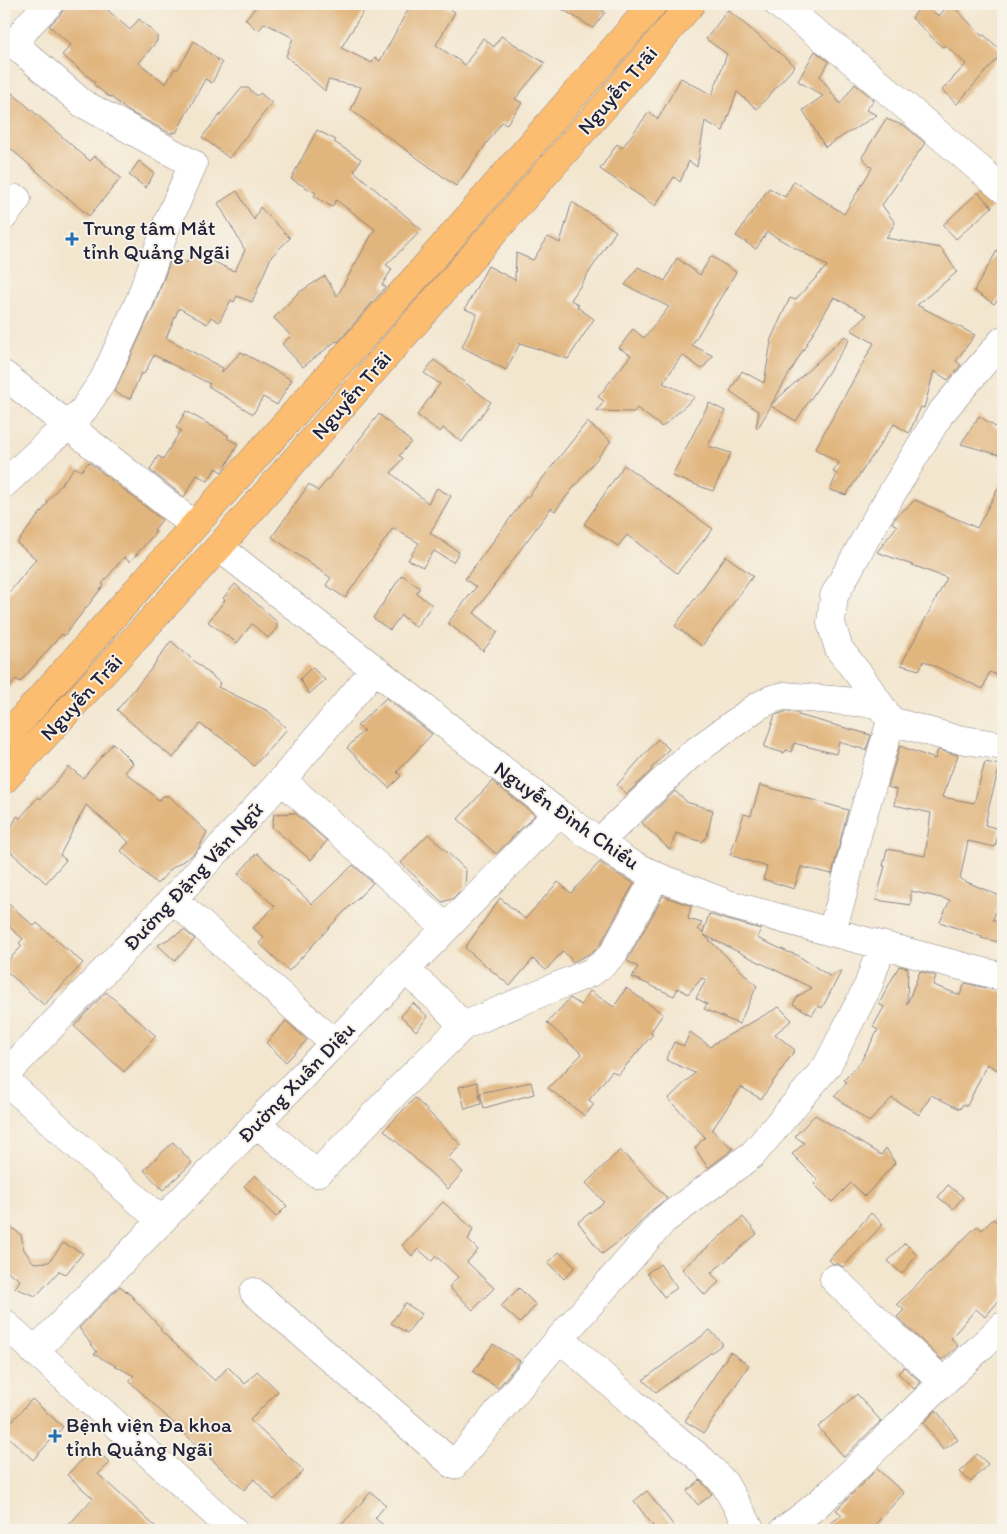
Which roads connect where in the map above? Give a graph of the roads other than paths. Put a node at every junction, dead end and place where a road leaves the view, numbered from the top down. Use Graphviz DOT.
graph roads {
  1 [pos="49,4"];
  2 [pos="653,4"];
  3 [pos="691,4"];
  4 [pos="778,4"];
  5 [pos="612,52"];
  6 [pos="634,70"];
  7 [pos="1003,189"];
  8 [pos="1003,340"];
  9 [pos="4,375"];
  10 [pos="68,427"];
  11 [pos="4,484"];
  12 [pos="194,525"];
  13 [pos="219,547"];
  14 [pos="374,670"];
  15 [pos="885,713"];
  16 [pos="4,738"];
  17 [pos="1003,746"];
  18 [pos="4,780"];
  19 [pos="282,780"];
  20 [pos="558,813"];
  21 [pos="599,842"];
  22 [pos="656,876"];
  23 [pos="173,898"];
  24 [pos="446,928"];
  25 [pos="831,932"];
  26 [pos="882,945"];
  27 [pos="405,970"];
  28 [pos="1003,976"];
  29 [pos="463,1026"];
  30 [pos="334,1043"];
  31 [pos="4,1078"];
  32 [pos="256,1123"];
  33 [pos="161,1222"];
  34 [pos="834,1279"];
  35 [pos="254,1292"];
  36 [pos="4,1323"];
  37 [pos="1003,1326"];
  38 [pos="560,1338"];
  39 [pos="34,1352"];
  40 [pos="943,1382"];
  41 [pos="233,1530"];
  42 [pos="751,1530"];
  43 [pos="784,1530"];
  1 -- 10 [label="street"];
  2 -- 5 [label="main road, Nguyễn Trãi"];
  3 -- 6 [label="main road, Nguyễn Trãi"];
  4 -- 7 [label="street"];
  5 -- 6 [label="main road"];
  5 -- 12 [label="main road, Nguyễn Trãi"];
  6 -- 13 [label="main road, Nguyễn Trãi"];
  8 -- 15 [label="street"];
  9 -- 10 [label="street"];
  10 -- 11 [label="street"];
  10 -- 12 [label="street"];
  12 -- 13 [label="main road"];
  12 -- 16 [label="main road, Nguyễn Trãi"];
  13 -- 14 [label="street, Nguyễn Đình Chiểu"];
  13 -- 18 [label="main road, Nguyễn Trãi"];
  14 -- 19 [label="street, Đường Đặng Văn Ngữ"];
  14 -- 20 [label="street, Nguyễn Đình Chiểu"];
  15 -- 17 [label="street"];
  15 -- 21 [label="street"];
  15 -- 25 [label="street"];
  19 -- 23 [label="street, Đường Đặng Văn Ngữ"];
  19 -- 24 [label="street"];
  20 -- 21 [label="street, Nguyễn Đình Chiểu"];
  20 -- 24 [label="street, Đường Xuân Diệu"];
  21 -- 22 [label="street, Nguyễn Đình Chiểu"];
  22 -- 25 [label="street, Nguyễn Đình Chiểu"];
  22 -- 29 [label="street"];
  23 -- 30 [label="street"];
  23 -- 31 [label="street, Đường Đặng Văn Ngữ"];
  24 -- 27 [label="street, Đường Xuân Diệu"];
  25 -- 26 [label="street, Nguyễn Đình Chiểu"];
  26 -- 28 [label="street, Nguyễn Đình Chiểu"];
  26 -- 38 [label="street"];
  27 -- 29 [label="street"];
  27 -- 30 [label="street, Đường Xuân Diệu"];
  29 -- 32 [label="street"];
  30 -- 32 [label="street, Đường Xuân Diệu"];
  31 -- 33 [label="street"];
  32 -- 33 [label="street, Đường Xuân Diệu"];
  33 -- 39 [label="street, Đường Xuân Diệu"];
  34 -- 40 [label="street"];
  35 -- 38 [label="street"];
  36 -- 39 [label="street"];
  37 -- 40 [label="street"];
  38 -- 42 [label="street"];
  39 -- 41 [label="street"];
  40 -- 43 [label="street"];
}
